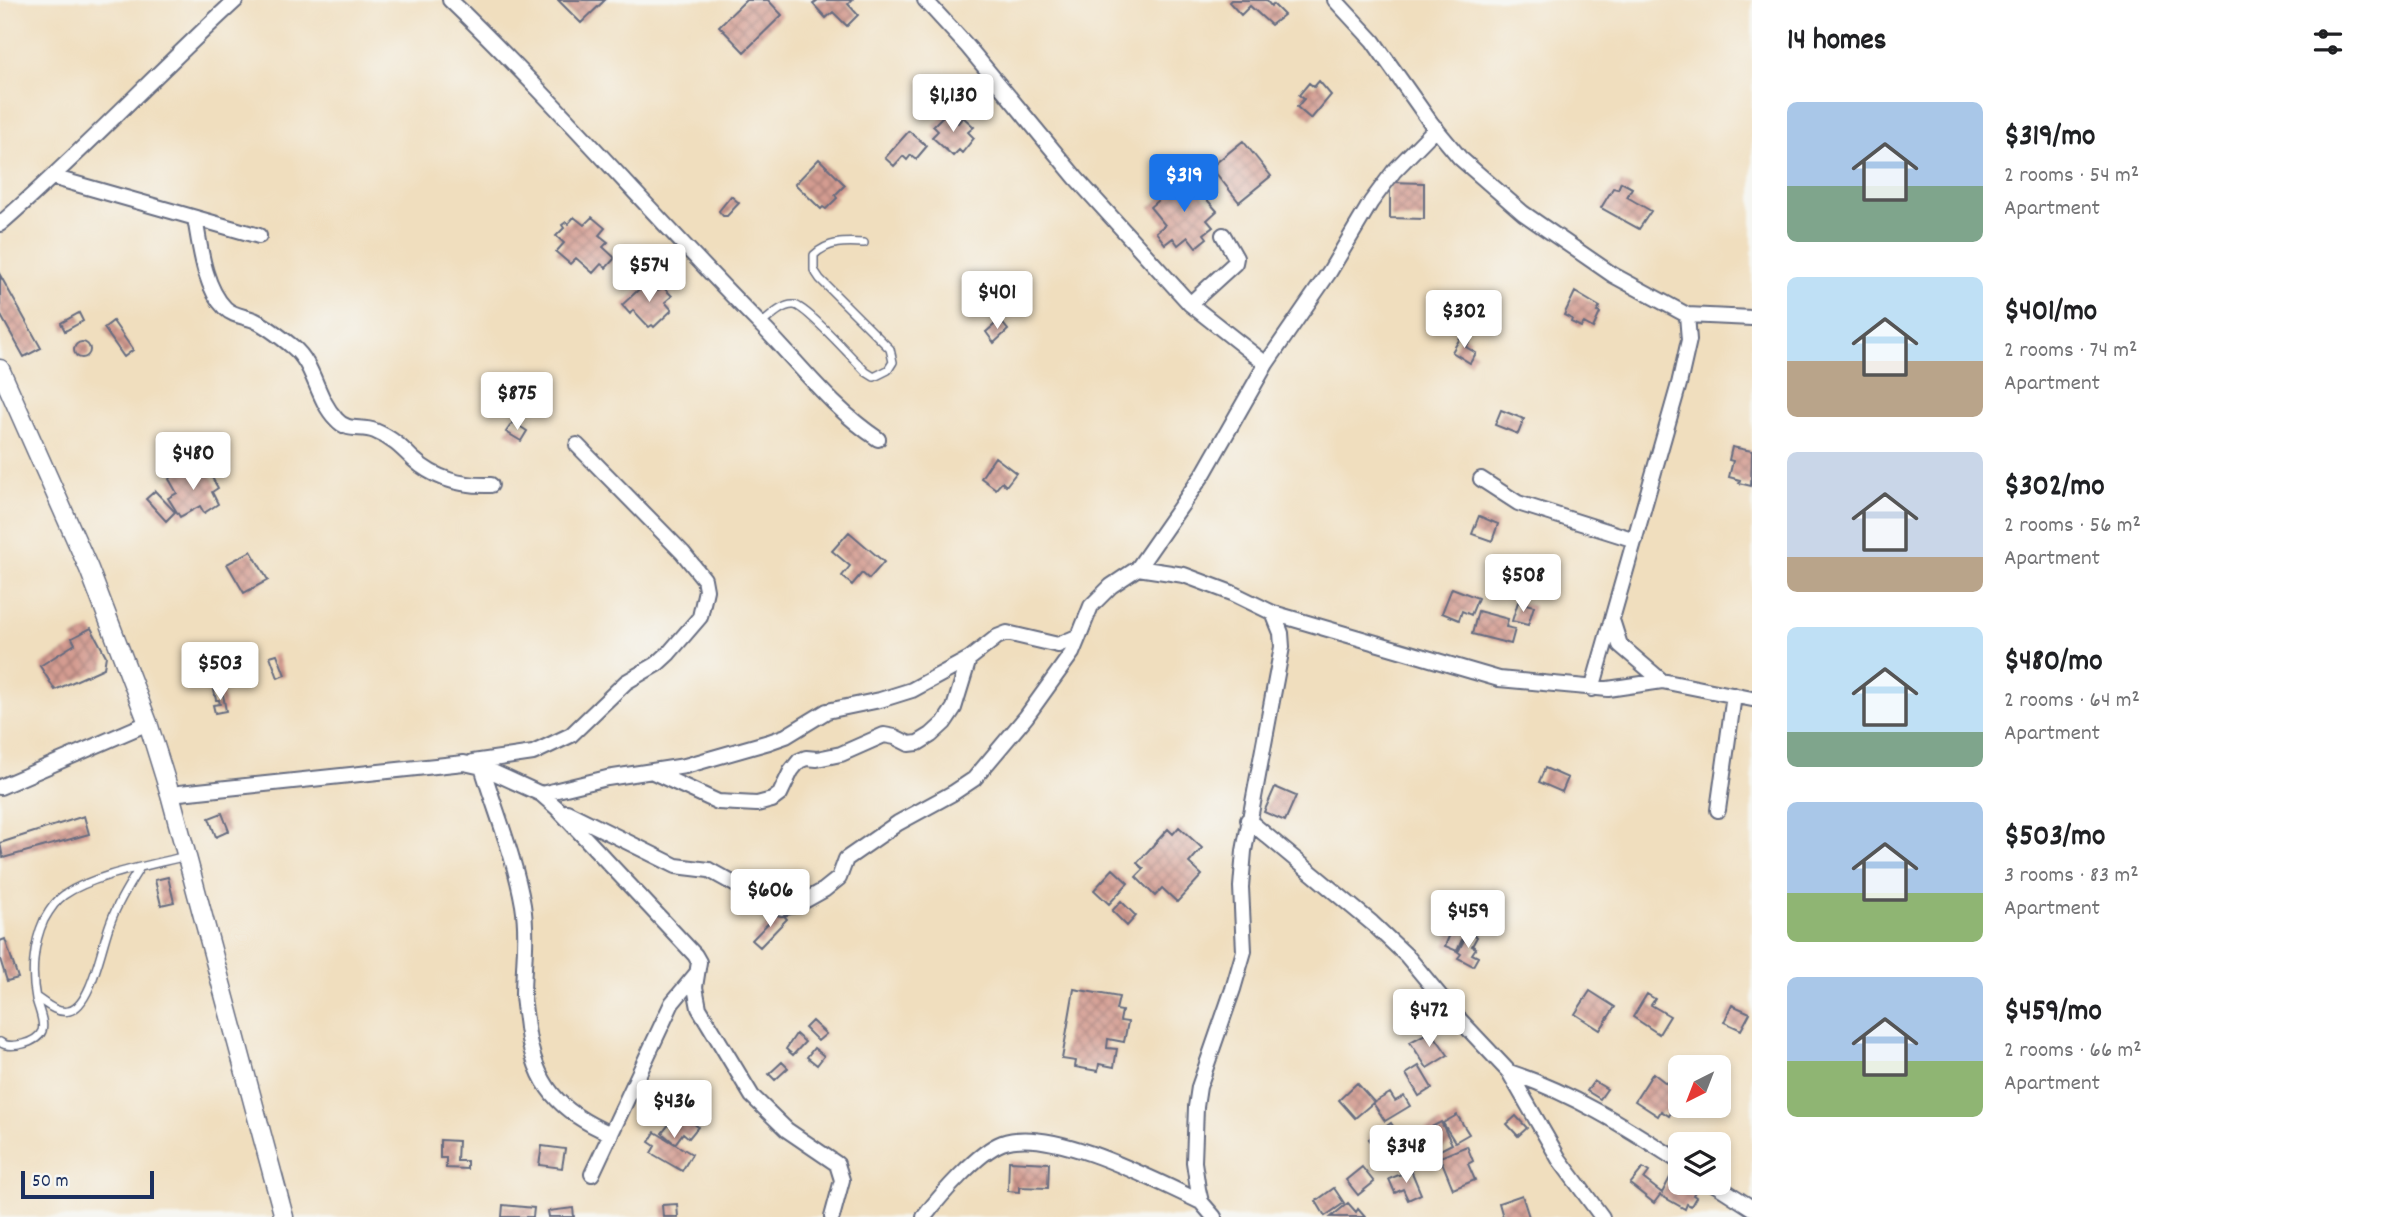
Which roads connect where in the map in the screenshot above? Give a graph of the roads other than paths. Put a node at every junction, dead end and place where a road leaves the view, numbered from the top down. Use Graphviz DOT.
graph roads {
  1 [pos="236,0"];
  2 [pos="450,0"];
  3 [pos="925,0"];
  4 [pos="1335,0"];
  5 [pos="1436,128"];
  6 [pos="52,177"];
  7 [pos="195,218"];
  8 [pos="0,224"];
  9 [pos="259,236"];
  10 [pos="1223,236"];
  11 [pos="864,243"];
  12 [pos="1190,304"];
  13 [pos="1687,315"];
  14 [pos="1752,318"];
  15 [pos="761,325"];
  16 [pos="1266,364"];
  17 [pos="0,369"];
  18 [pos="878,439"];
  19 [pos="578,445"];
  20 [pos="1481,480"];
  21 [pos="491,485"];
  22 [pos="1635,540"];
  23 [pos="1138,568"];
  24 [pos="1273,613"];
  25 [pos="1612,622"];
  26 [pos="1079,636"];
  27 [pos="969,659"];
  28 [pos="1662,681"];
  29 [pos="1592,689"];
  30 [pos="1734,695"];
  31 [pos="1752,699"];
  32 [pos="148,723"];
  33 [pos="464,763"];
  34 [pos="482,767"];
  35 [pos="653,772"];
  36 [pos="0,787"];
  37 [pos="170,794"];
  38 [pos="541,794"];
  39 [pos="557,808"];
  40 [pos="1718,810"];
  41 [pos="1248,820"];
  42 [pos="187,856"];
  43 [pos="139,869"];
  44 [pos="698,972"];
  45 [pos="36,996"];
  46 [pos="0,1042"];
  47 [pos="1509,1072"];
  48 [pos="611,1134"];
  49 [pos="1668,1154"];
  50 [pos="592,1174"];
  51 [pos="1731,1195"];
  52 [pos="1201,1202"];
  53 [pos="1752,1208"];
  54 [pos="284,1217"];
  55 [pos="832,1217"];
  56 [pos="925,1217"];
  57 [pos="1214,1217"];
  58 [pos="1602,1217"];
  1 -- 6 [label="street"];
  2 -- 15 [label="street"];
  3 -- 12 [label="street"];
  4 -- 5 [label="street"];
  5 -- 13 [label="street"];
  5 -- 16 [label="street"];
  6 -- 7 [label="street"];
  6 -- 8 [label="street"];
  7 -- 9 [label="street"];
  7 -- 21 [label="street"];
  10 -- 12 [label="street"];
  11 -- 15 [label="lane"];
  12 -- 16 [label="street"];
  13 -- 14 [label="street"];
  13 -- 22 [label="street"];
  15 -- 18 [label="street"];
  16 -- 23 [label="street"];
  17 -- 32 [label="street"];
  19 -- 33 [label="street"];
  20 -- 22 [label="street"];
  22 -- 25 [label="street"];
  23 -- 24 [label="street"];
  23 -- 26 [label="street"];
  24 -- 29 [label="street"];
  24 -- 41 [label="street"];
  25 -- 28 [label="street"];
  25 -- 29 [label="street"];
  26 -- 27 [label="street"];
  26 -- 39 [label="street"];
  27 -- 35 [label="street"];
  27 -- 35 [label="street"];
  28 -- 29 [label="street"];
  28 -- 30 [label="street"];
  30 -- 31 [label="street"];
  30 -- 40 [label="street"];
  32 -- 36 [label="street"];
  32 -- 37 [label="street"];
  33 -- 34 [label="street"];
  33 -- 37 [label="street"];
  34 -- 38 [label="street"];
  34 -- 48 [label="street"];
  35 -- 38 [label="street"];
  37 -- 42 [label="street"];
  38 -- 39 [label="street"];
  39 -- 44 [label="street"];
  41 -- 47 [label="street"];
  41 -- 52 [label="street"];
  42 -- 43 [label="lane"];
  42 -- 54 [label="street"];
  43 -- 45 [label="lane"];
  43 -- 45 [label="lane"];
  44 -- 48 [label="street"];
  44 -- 55 [label="street"];
  45 -- 46 [label="lane"];
  47 -- 49 [label="street"];
  47 -- 58 [label="street"];
  48 -- 50 [label="street"];
  51 -- 53 [label="street"];
  52 -- 56 [label="street"];
  52 -- 57 [label="street"];
}
